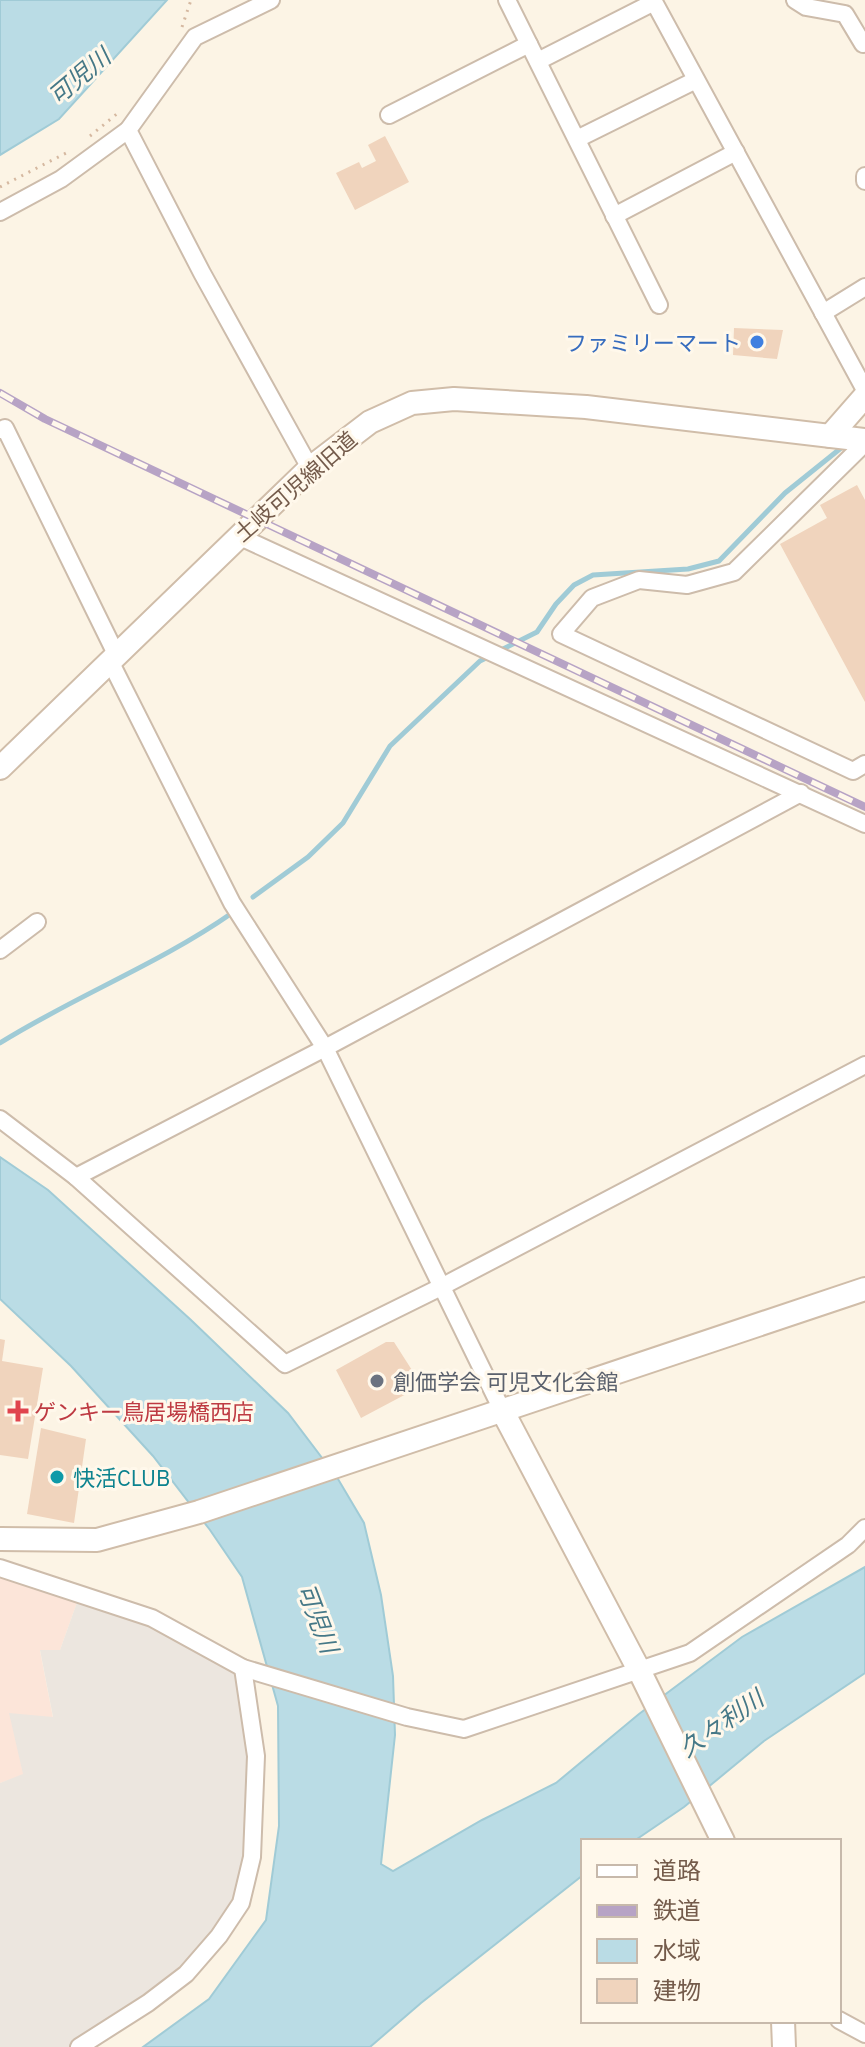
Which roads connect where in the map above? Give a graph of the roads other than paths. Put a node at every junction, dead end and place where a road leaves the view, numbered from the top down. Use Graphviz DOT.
graph roads {
  1 [pos="271,0"];
  2 [pos="507,0"];
  3 [pos="795,0"];
  4 [pos="653,1"];
  5 [pos="529,44"];
  6 [pos="864,45"];
  7 [pos="538,61"];
  8 [pos="696,80"];
  9 [pos="389,115"];
  10 [pos="128,130"];
  11 [pos="577,139"];
  12 [pos="736,152"];
  13 [pos="0,212"];
  14 [pos="614,216"];
  15 [pos="865,287"];
  16 [pos="659,305"];
  17 [pos="823,313"];
  18 [pos="865,393"];
  19 [pos="2,427"];
  20 [pos="835,436"];
  21 [pos="865,442"];
  22 [pos="310,468"];
  23 [pos="238,536"];
  24 [pos="113,657"];
  25 [pos="0,768"];
  26 [pos="861,771"];
  27 [pos="801,793"];
  28 [pos="865,824"];
  29 [pos="37,922"];
  30 [pos="0,950"];
  31 [pos="325,1048"];
  32 [pos="865,1065"];
  33 [pos="0,1119"];
  34 [pos="76,1177"];
  35 [pos="443,1286"];
  36 [pos="865,1289"];
  37 [pos="502,1410"];
  38 [pos="865,1528"];
  39 [pos="0,1539"];
  40 [pos="0,1568"];
  41 [pos="243,1668"];
  42 [pos="643,1678"];
  43 [pos="722,1839"];
  44 [pos="841,2021"];
  45 [pos="783,2023"];
  46 [pos="865,2034"];
  47 [pos="79,2047"];
  48 [pos="784,2047"];
  1 -- 10 [label="street"];
  2 -- 5 [label="street"];
  3 -- 6 [label="street"];
  4 -- 7 [label="street"];
  4 -- 8 [label="street"];
  5 -- 7 [label="street"];
  5 -- 9 [label="street"];
  7 -- 11 [label="street"];
  8 -- 11 [label="street"];
  8 -- 12 [label="street"];
  10 -- 13 [label="street"];
  10 -- 22 [label="street"];
  11 -- 14 [label="street"];
  12 -- 14 [label="street"];
  12 -- 17 [label="street"];
  14 -- 16 [label="street"];
  15 -- 17 [label="street"];
  17 -- 18 [label="street"];
  18 -- 20 [label="street"];
  19 -- 24 [label="street"];
  20 -- 21 [label="street, 土岐可児線旧道"];
  20 -- 22 [label="street, 土岐可児線旧道"];
  21 -- 26 [label="street"];
  22 -- 23 [label="street, 土岐可児線旧道"];
  23 -- 24 [label="street, 土岐可児線旧道"];
  23 -- 27 [label="street"];
  24 -- 25 [label="street, 土岐可児線旧道"];
  24 -- 31 [label="street"];
  27 -- 28 [label="street"];
  27 -- 31 [label="street"];
  29 -- 30 [label="street"];
  31 -- 34 [label="street"];
  31 -- 35 [label="street"];
  32 -- 35 [label="street"];
  33 -- 34 [label="street"];
  34 -- 35 [label="street"];
  35 -- 37 [label="street"];
  36 -- 37 [label="street"];
  37 -- 39 [label="street"];
  37 -- 42 [label="street"];
  38 -- 42 [label="street"];
  40 -- 41 [label="street"];
  41 -- 42 [label="street"];
  41 -- 47 [label="street"];
  42 -- 43 [label="street"];
  44 -- 46 [label="street"];
  45 -- 48 [label="street"];
}
